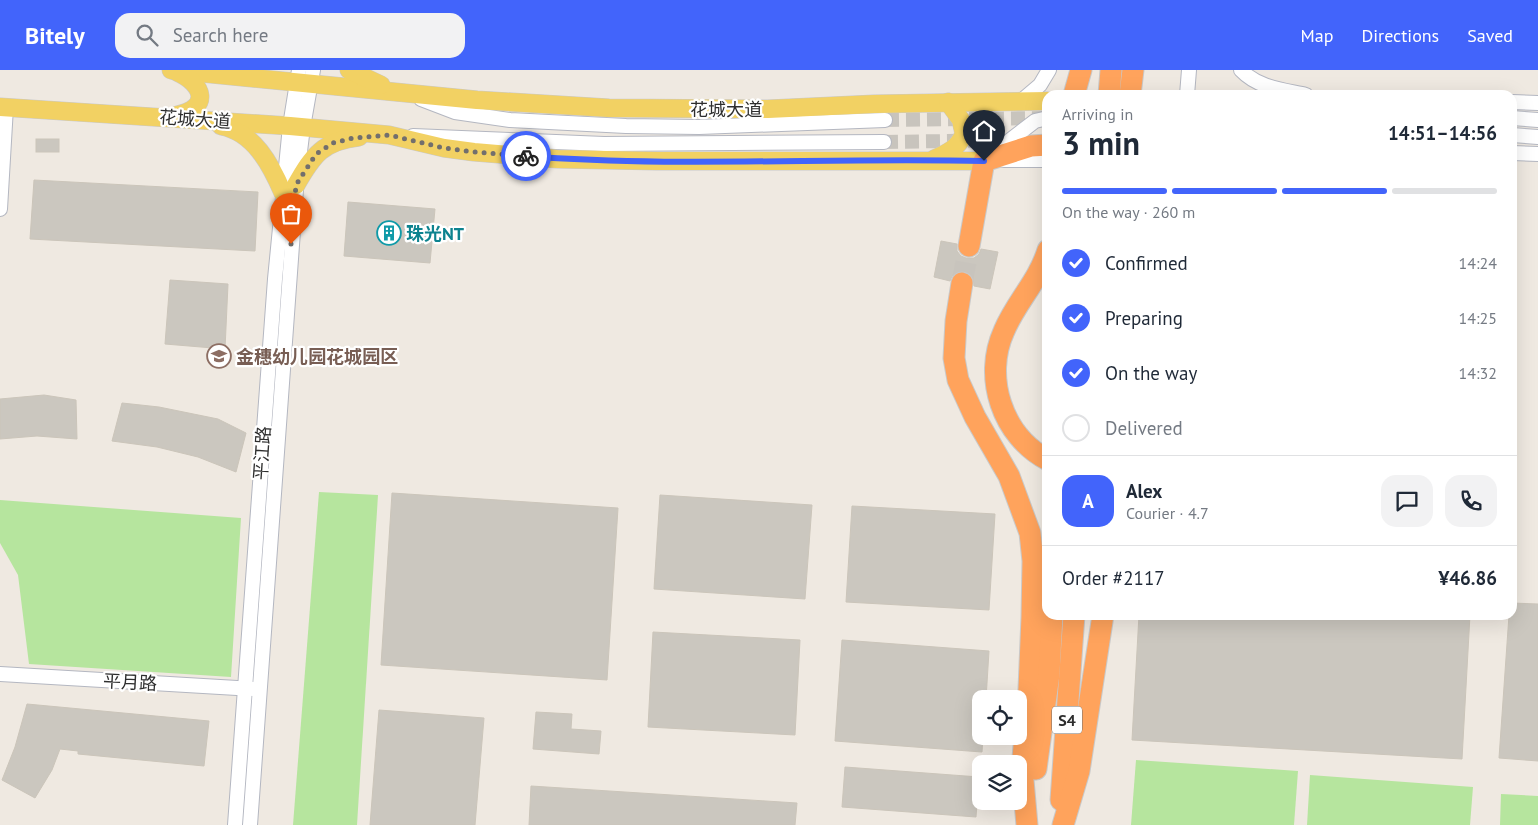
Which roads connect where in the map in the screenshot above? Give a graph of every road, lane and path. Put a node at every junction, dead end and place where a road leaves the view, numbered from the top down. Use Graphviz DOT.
graph roads {
  1 [pos="172,70"];
  2 [pos="275,70"];
  3 [pos="349,70"];
  4 [pos="1049,70"];
  5 [pos="1082,70"];
  6 [pos="1111,70"];
  7 [pos="1133,70"];
  8 [pos="1189,70"];
  9 [pos="1241,70"];
  10 [pos="305,77"];
  11 [pos="247,78"];
  12 [pos="1076,90"];
  13 [pos="1080,90"];
  14 [pos="1109,90"];
  15 [pos="1131,90"];
  16 [pos="1188,90"];
  17 [pos="1282,90"];
  18 [pos="406,93"];
  19 [pos="948,102"];
  20 [pos="1042,102"];
  21 [pos="1517,102"];
  22 [pos="1019,103"];
  23 [pos="1538,103"];
  24 [pos="3,107"];
  25 [pos="166,118"];
  26 [pos="1517,118"];
  27 [pos="1042,119"];
  28 [pos="885,120"];
  29 [pos="1538,120"];
  30 [pos="296,127"];
  31 [pos="389,135"];
  32 [pos="1517,135"];
  33 [pos="1538,137"];
  34 [pos="884,142"];
  35 [pos="1042,145"];
  36 [pos="1517,153"];
  37 [pos="1538,154"];
  38 [pos="931,160"];
  39 [pos="1042,160"];
  40 [pos="984,161"];
  41 [pos="289,189"];
  42 [pos="0,209"];
  43 [pos="969,246"];
  44 [pos="1042,264"];
  45 [pos="962,283"];
  46 [pos="1042,457"];
  47 [pos="1052,620"];
  48 [pos="1074,620"];
  49 [pos="1102,620"];
  50 [pos="0,674"];
  51 [pos="245,688"];
  52 [pos="260,689"];
  53 [pos="235,825"];
  54 [pos="250,825"];
  55 [pos="1027,825"];
  56 [pos="1031,825"];
  57 [pos="1061,825"];
  1 -- 11 [label="main road, 花城大道"];
  1 -- 25 [label="main road"];
  2 -- 11 [label="main road"];
  3 -- 18 [label="main road"];
  4 -- 22 [label="street"];
  5 -- 12 [label="highway"];
  5 -- 13 [label="highway"];
  6 -- 14 [label="highway"];
  7 -- 15 [label="highway"];
  8 -- 16 [label="street"];
  9 -- 17 [label="street"];
  10 -- 11 [label="main road, 花城大道"];
  10 -- 18 [label="main road, 花城大道"];
  10 -- 30 [label="street, 平江路"];
  18 -- 19 [label="main road, 花城大道"];
  18 -- 28 [label="street, 花城大道"];
  19 -- 22 [label="main road, 花城大道"];
  19 -- 38 [label="main road"];
  20 -- 22 [label="main road, 花城大道"];
  21 -- 23 [label="street"];
  24 -- 25 [label="main road, 花城大道"];
  24 -- 42 [label="street"];
  25 -- 30 [label="main road, 花城大道"];
  25 -- 41 [label="main road"];
  26 -- 29 [label="street"];
  27 -- 40 [label="street"];
  30 -- 31 [label="main road, 花城大道"];
  30 -- 41 [label="street, 平江路"];
  31 -- 34 [label="street, 花城大道"];
  31 -- 38 [label="main road, 花城大道"];
  31 -- 41 [label="main road"];
  32 -- 33 [label="street"];
  35 -- 40 [label="highway"];
  36 -- 37 [label="street"];
  38 -- 40 [label="main road, 花城大道"];
  39 -- 40 [label="street, 花城大道"];
  40 -- 43 [label="highway"];
  41 -- 51 [label="street, 平江路"];
  41 -- 52 [label="street, 平江路"];
  44 -- 46 [label="highway"];
  45 -- 55 [label="highway"];
  47 -- 56 [label="highway, S4"];
  48 -- 57 [label="highway, S4"];
  49 -- 57 [label="highway"];
  50 -- 51 [label="street, 平月路"];
  51 -- 52 [label="street, 平月路"];
  51 -- 53 [label="street, 平江路"];
  52 -- 54 [label="street, 平江路"];
}
